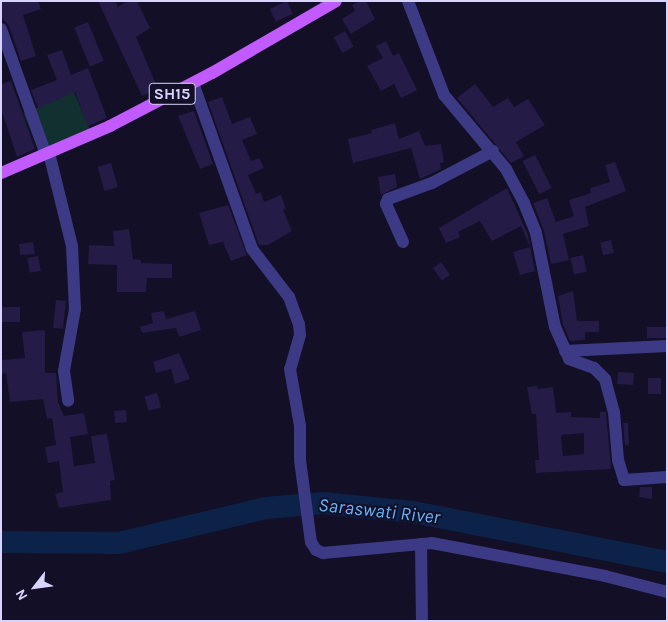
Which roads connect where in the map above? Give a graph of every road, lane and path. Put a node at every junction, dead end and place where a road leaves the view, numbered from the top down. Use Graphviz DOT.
graph roads {
  1 [pos="336,1"];
  2 [pos="408,1"];
  3 [pos="1,29"];
  4 [pos="193,83"];
  5 [pos="493,151"];
  6 [pos="48,154"];
  7 [pos="1,173"];
  8 [pos="403,242"];
  9 [pos="667,346"];
  10 [pos="565,351"];
  11 [pos="68,401"];
  12 [pos="667,477"];
  13 [pos="421,544"];
  14 [pos="667,592"];
  15 [pos="422,621"];
  1 -- 4 [label="main road, SH15"];
  2 -- 5 [label="street"];
  3 -- 6 [label="street"];
  4 -- 6 [label="main road, SH15"];
  4 -- 13 [label="street"];
  5 -- 8 [label="street"];
  5 -- 10 [label="street"];
  6 -- 7 [label="main road, SH15"];
  6 -- 11 [label="street"];
  9 -- 10 [label="street"];
  10 -- 12 [label="street"];
  13 -- 14 [label="street"];
  13 -- 15 [label="street"];
}
